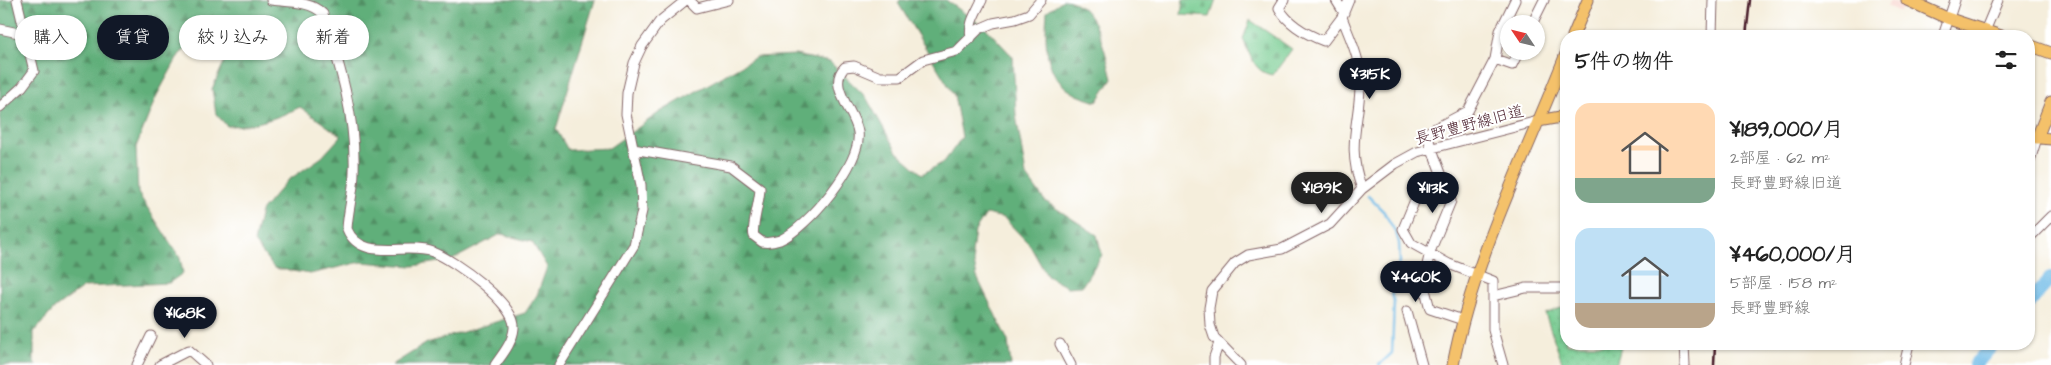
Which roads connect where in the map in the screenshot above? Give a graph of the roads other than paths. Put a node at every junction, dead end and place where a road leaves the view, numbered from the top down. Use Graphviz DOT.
graph roads {
  1 [pos="16,0"];
  2 [pos="271,0"];
  3 [pos="688,0"];
  4 [pos="729,0"];
  5 [pos="982,0"];
  6 [pos="1041,0"];
  7 [pos="1284,0"];
  8 [pos="1336,0"];
  9 [pos="1349,0"];
  10 [pos="1515,0"];
  11 [pos="1544,0"];
  12 [pos="1588,0"];
  13 [pos="1713,0"];
  14 [pos="1908,0"];
  15 [pos="1955,0"];
  16 [pos="1998,0"];
  17 [pos="1343,13"];
  18 [pos="19,15"];
  19 [pos="1536,15"];
  20 [pos="1948,18"];
  21 [pos="0,29"];
  22 [pos="1576,30"];
  23 [pos="1712,30"];
  24 [pos="1945,30"];
  25 [pos="1982,30"];
  26 [pos="1985,30"];
  27 [pos="15,32"];
  28 [pos="972,38"];
  29 [pos="2035,48"];
  30 [pos="2051,53"];
  31 [pos="1496,59"];
  32 [pos="32,60"];
  33 [pos="1514,60"];
  34 [pos="1560,68"];
  35 [pos="2051,102"];
  36 [pos="0,107"];
  37 [pos="1560,117"];
  38 [pos="1538,121"];
  39 [pos="2035,134"];
  40 [pos="2035,138"];
  41 [pos="2051,139"];
  42 [pos="1430,147"];
  43 [pos="633,149"];
  44 [pos="1442,176"];
  45 [pos="1362,189"];
  46 [pos="2051,216"];
  47 [pos="2035,232"];
  48 [pos="1430,252"];
  49 [pos="1477,276"];
  50 [pos="1560,288"];
  51 [pos="1493,296"];
  52 [pos="1407,311"];
  53 [pos="1463,320"];
  54 [pos="151,336"];
  55 [pos="1219,342"];
  56 [pos="1060,344"];
  57 [pos="1684,350"];
  58 [pos="1908,350"];
  59 [pos="137,365"];
  60 [pos="160,365"];
  61 [pos="206,365"];
  62 [pos="495,365"];
  63 [pos="559,365"];
  64 [pos="1071,365"];
  65 [pos="1214,365"];
  66 [pos="1241,365"];
  67 [pos="1422,365"];
  68 [pos="1453,365"];
  69 [pos="1503,365"];
  70 [pos="1685,365"];
  71 [pos="1904,365"];
  1 -- 18 [label="street"];
  2 -- 62 [label="street"];
  3 -- 4 [label="street"];
  3 -- 43 [label="street"];
  5 -- 28 [label="street"];
  6 -- 28 [label="street"];
  7 -- 17 [label="street"];
  8 -- 17 [label="street"];
  9 -- 17 [label="street"];
  10 -- 31 [label="street"];
  11 -- 19 [label="street"];
  12 -- 22 [label="main road"];
  13 -- 23 [label="street"];
  14 -- 20 [label="main road"];
  15 -- 20 [label="street"];
  16 -- 26 [label="street"];
  17 -- 45 [label="street"];
  20 -- 24 [label="street"];
  20 -- 25 [label="main road"];
  21 -- 27 [label="street"];
  28 -- 43 [label="street"];
  29 -- 30 [label="main road"];
  31 -- 33 [label="street"];
  31 -- 42 [label="street"];
  32 -- 36 [label="street"];
  34 -- 38 [label="main road"];
  35 -- 39 [label="main road"];
  37 -- 38 [label="main road"];
  38 -- 42 [label="street, 長野豊野線旧道"];
  38 -- 49 [label="main road"];
  40 -- 41 [label="main road"];
  42 -- 44 [label="street"];
  42 -- 45 [label="street, 長野豊野線旧道"];
  43 -- 63 [label="street"];
  44 -- 48 [label="street"];
  44 -- 48 [label="street"];
  45 -- 55 [label="street, 長野豊野線旧道"];
  46 -- 47 [label="street"];
  48 -- 49 [label="street"];
  48 -- 53 [label="street"];
  49 -- 51 [label="street"];
  49 -- 53 [label="main road"];
  50 -- 51 [label="street"];
  51 -- 69 [label="street"];
  52 -- 67 [label="street"];
  53 -- 68 [label="main road"];
  54 -- 59 [label="street"];
  55 -- 65 [label="street"];
  55 -- 66 [label="street, 長野豊野線旧道"];
  56 -- 64 [label="street"];
  57 -- 70 [label="street"];
  58 -- 71 [label="street"];
  60 -- 61 [label="street"];
}
